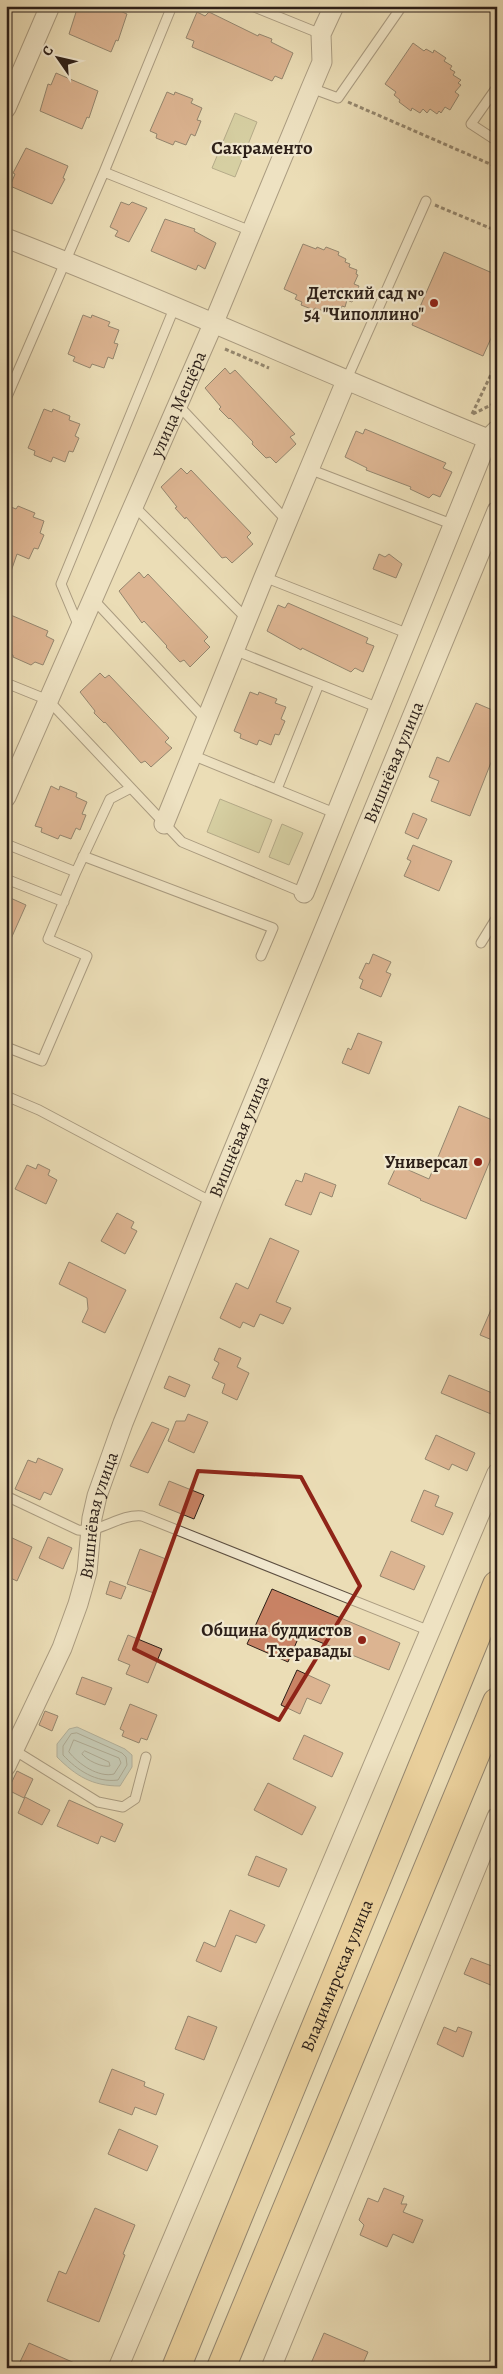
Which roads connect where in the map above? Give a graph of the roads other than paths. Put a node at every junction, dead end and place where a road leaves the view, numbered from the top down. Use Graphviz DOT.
graph roads {
  1 [pos="50,6"];
  2 [pos="172,6"];
  3 [pos="252,6"];
  4 [pos="334,6"];
  5 [pos="402,6"];
  6 [pos="322,34"];
  7 [pos="497,87"];
  8 [pos="311,88"];
  9 [pos="6,108"];
  10 [pos="497,141"];
  11 [pos="104,172"];
  12 [pos="426,201"];
  13 [pos="251,231"];
  14 [pos="6,238"];
  15 [pos="65,262"];
  16 [pos="175,306"];
  17 [pos="214,322"];
  18 [pos="346,381"];
  19 [pos="6,399"];
  20 [pos="177,404"];
  21 [pos="493,434"];
  22 [pos="309,469"];
  23 [pos="133,506"];
  24 [pos="496,512"];
  25 [pos="287,520"];
  26 [pos="454,525"];
  27 [pos="264,577"];
  28 [pos="92,599"];
  29 [pos="247,619"];
  30 [pos="80,628"];
  31 [pos="409,634"];
  32 [pos="234,650"];
  33 [pos="6,683"];
  34 [pos="319,684"];
  35 [pos="48,700"];
  36 [pos="379,708"];
  37 [pos="206,720"];
  38 [pos="192,755"];
  39 [pos="131,788"];
  40 [pos="277,789"];
  41 [pos="6,796"];
  42 [pos="337,814"];
  43 [pos="164,824"];
  44 [pos="6,844"];
  45 [pos="83,856"];
  46 [pos="76,872"];
  47 [pos="6,880"];
  48 [pos="304,893"];
  49 [pos="64,902"];
  50 [pos="497,918"];
  51 [pos="481,943"];
  52 [pos="260,956"];
  53 [pos="6,1047"];
  54 [pos="6,1096"];
  55 [pos="212,1202"];
  56 [pos="497,1473"];
  57 [pos="6,1496"];
  58 [pos="90,1532"];
  59 [pos="497,1585"];
  60 [pos="430,1631"];
  61 [pos="497,1702"];
  62 [pos="146,1757"];
  63 [pos="10,1758"];
  64 [pos="497,1817"];
  65 [pos="118,2368"];
  66 [pos="176,2368"];
  67 [pos="221,2368"];
  68 [pos="271,2368"];
  1 -- 9 [label="street"];
  2 -- 11 [label="lane"];
  3 -- 6 [label="lane"];
  4 -- 6 [label="street, улица Мещёра"];
  5 -- 8 [label="lane"];
  6 -- 8 [label="street, улица Мещёра"];
  7 -- 10 [label="lane"];
  8 -- 13 [label="street, улица Мещёра"];
  11 -- 13 [label="lane"];
  11 -- 15 [label="lane"];
  12 -- 18 [label="lane"];
  13 -- 17 [label="street, улица Мещёра"];
  14 -- 15 [label="street"];
  15 -- 16 [label="street"];
  15 -- 19 [label="lane"];
  16 -- 17 [label="street"];
  16 -- 30 [label="lane"];
  17 -- 18 [label="street"];
  17 -- 20 [label="street, улица Мещёра"];
  18 -- 21 [label="street"];
  18 -- 22 [label="street"];
  20 -- 23 [label="street, улица Мещёра"];
  20 -- 25 [label="lane"];
  21 -- 26 [label="street"];
  22 -- 25 [label="street"];
  22 -- 26 [label="lane"];
  23 -- 28 [label="street, улица Мещёра"];
  23 -- 29 [label="lane"];
  24 -- 55 [label="street, Вишнёвая улица"];
  25 -- 27 [label="street"];
  26 -- 31 [label="street"];
  27 -- 29 [label="street"];
  27 -- 31 [label="lane"];
  28 -- 30 [label="street, улица Мещёра"];
  28 -- 37 [label="lane"];
  29 -- 32 [label="street"];
  30 -- 35 [label="street, улица Мещёра"];
  31 -- 36 [label="street"];
  32 -- 34 [label="lane"];
  32 -- 37 [label="street"];
  33 -- 35 [label="lane"];
  34 -- 36 [label="lane"];
  34 -- 40 [label="lane"];
  35 -- 39 [label="lane"];
  35 -- 41 [label="street, улица Мещёра"];
  36 -- 42 [label="street"];
  37 -- 38 [label="street"];
  38 -- 40 [label="lane"];
  38 -- 43 [label="street"];
  39 -- 43 [label="lane"];
  39 -- 45 [label="lane"];
  40 -- 42 [label="lane"];
  42 -- 48 [label="street"];
  43 -- 48 [label="lane"];
  44 -- 46 [label="lane"];
  45 -- 46 [label="lane"];
  45 -- 52 [label="lane"];
  46 -- 49 [label="lane"];
  47 -- 49 [label="lane"];
  49 -- 53 [label="lane"];
  50 -- 51 [label="lane"];
  54 -- 55 [label="lane"];
  55 -- 58 [label="street, Вишнёвая улица"];
  56 -- 60 [label="street"];
  57 -- 58 [label="lane"];
  58 -- 60 [label="lane"];
  58 -- 63 [label="street, Вишнёвая улица"];
  59 -- 66 [label="highway, Владимирская улица"];
  60 -- 65 [label="street"];
  61 -- 67 [label="highway"];
  62 -- 63 [label="lane"];
  64 -- 68 [label="street"];
}
